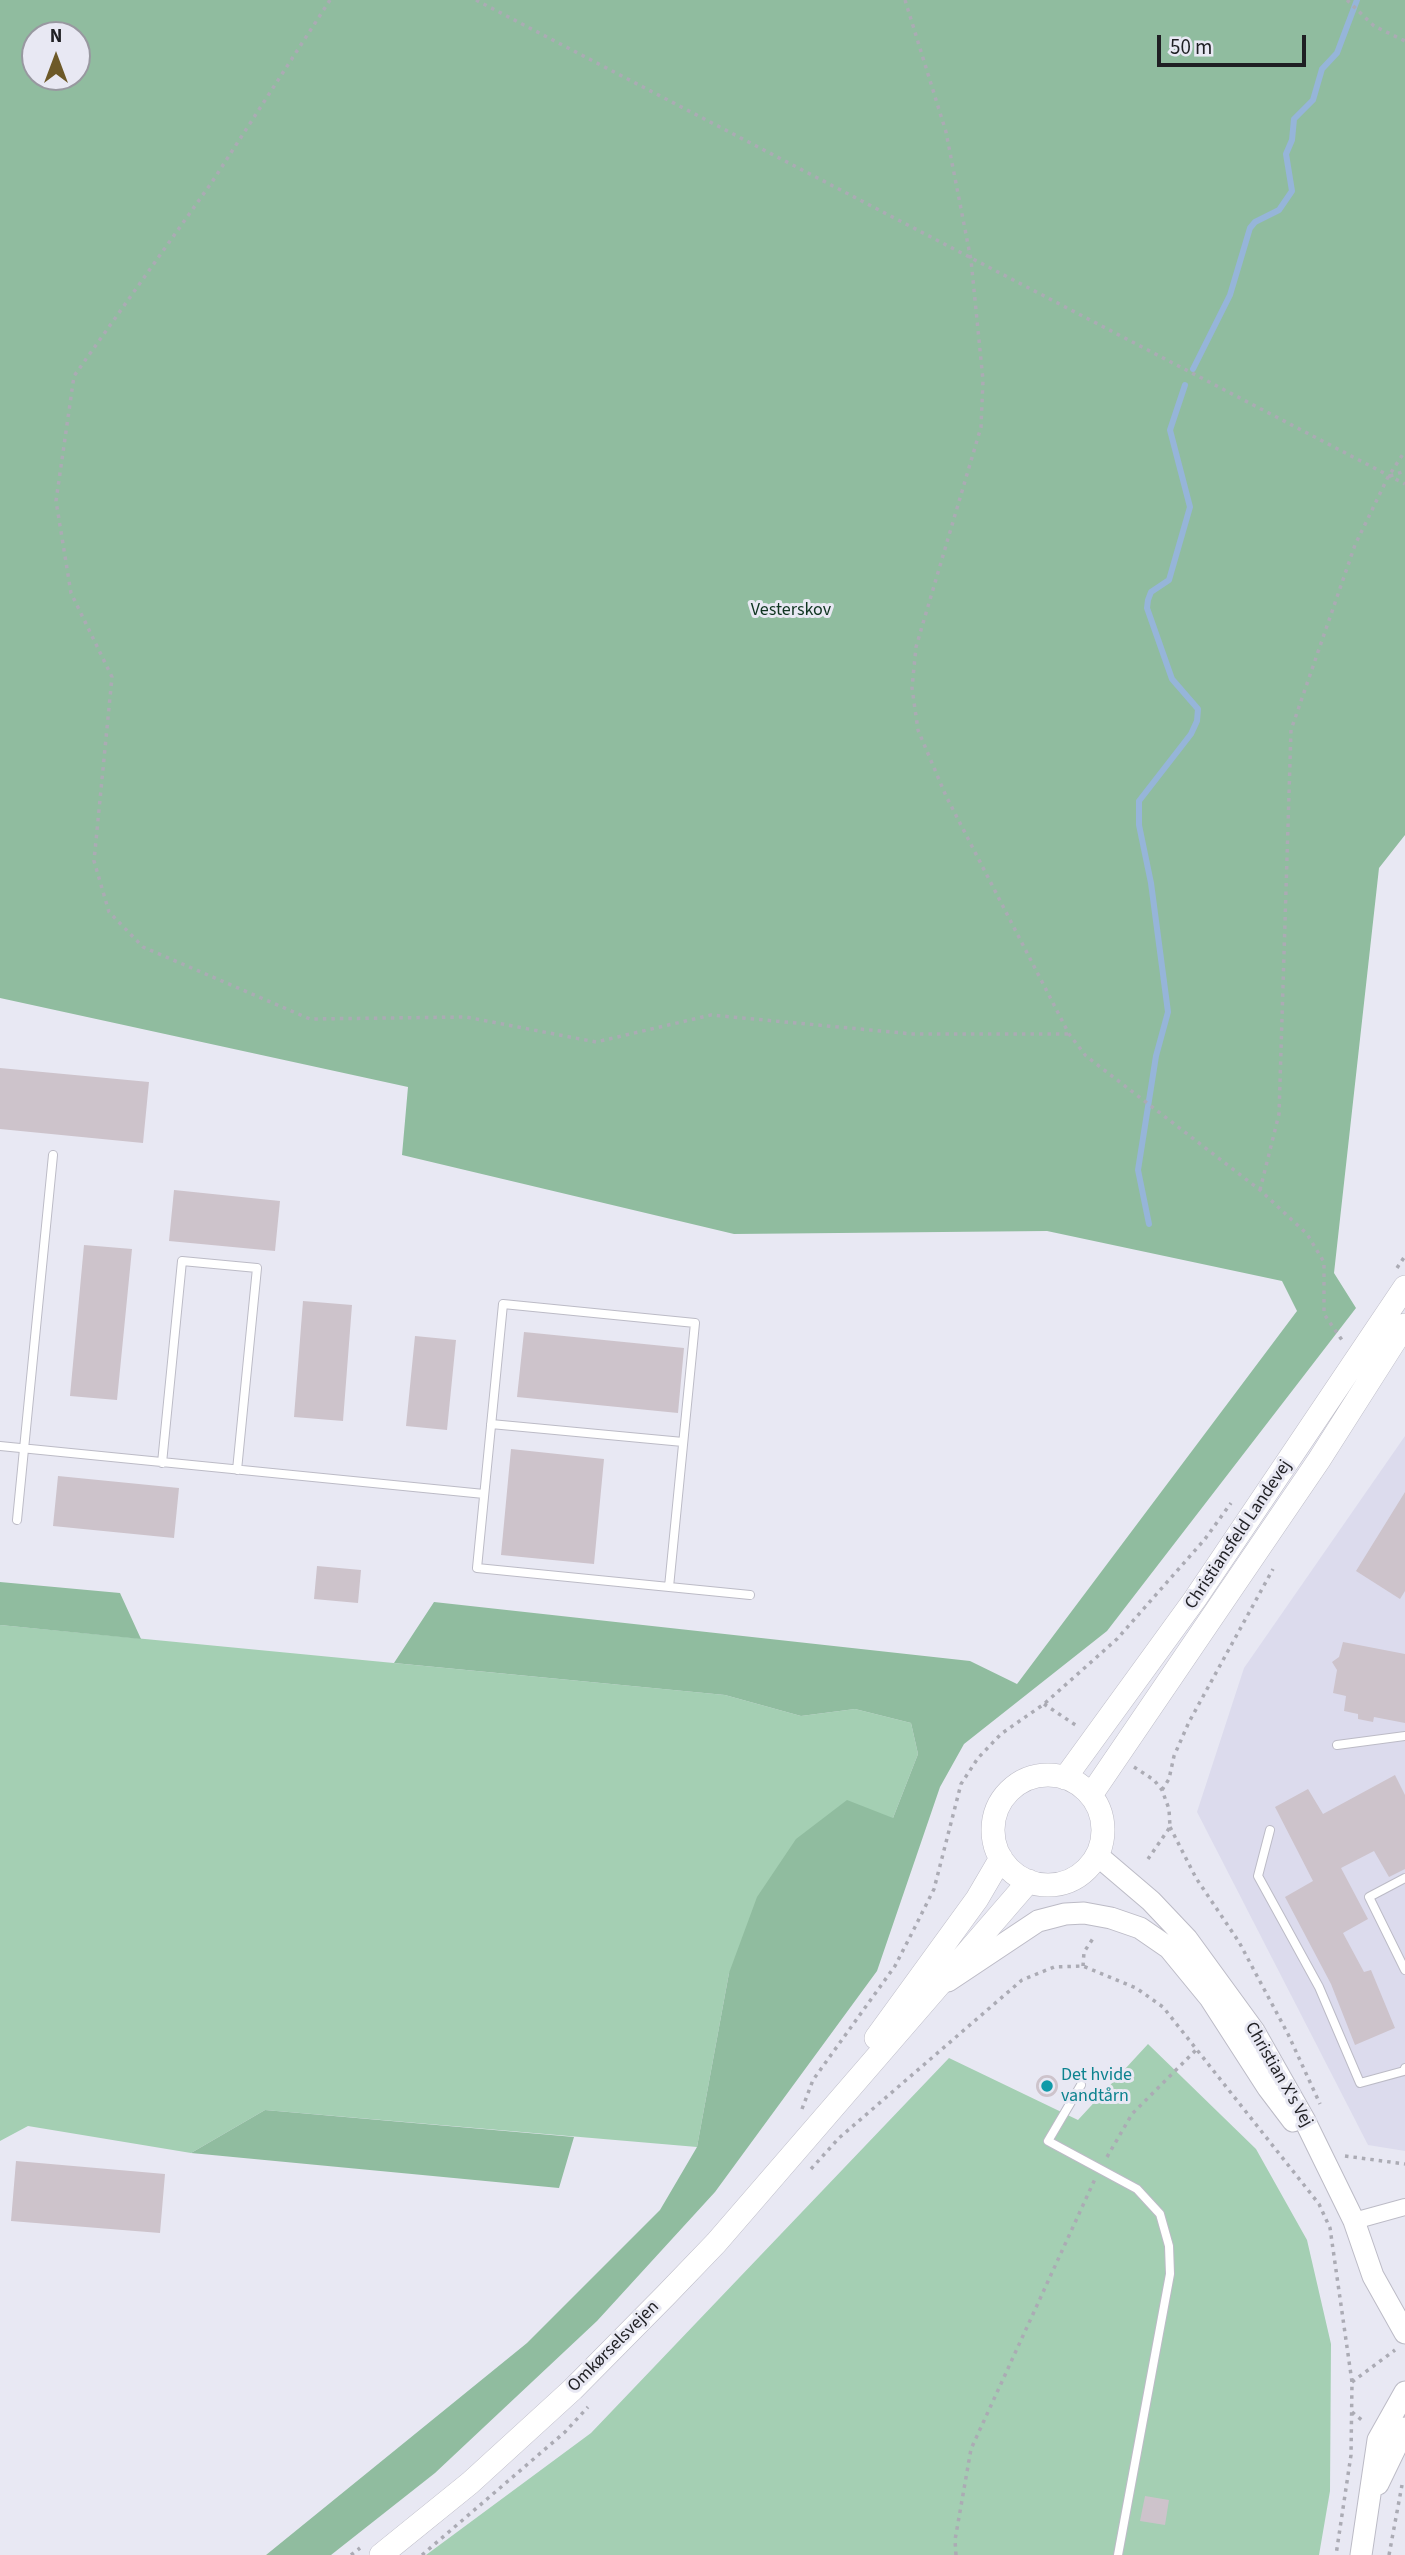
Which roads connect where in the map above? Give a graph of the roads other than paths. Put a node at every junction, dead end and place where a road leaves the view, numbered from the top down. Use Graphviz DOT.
graph roads {
  1 [pos="53,1155"];
  2 [pos="1405,1287"];
  3 [pos="1405,1325"];
  4 [pos="491,1424"];
  5 [pos="683,1443"];
  6 [pos="0,1446"];
  7 [pos="24,1449"];
  8 [pos="162,1463"];
  9 [pos="237,1470"];
  10 [pos="484,1494"];
  11 [pos="17,1520"];
  12 [pos="669,1587"];
  13 [pos="750,1594"];
  14 [pos="1405,1736"];
  15 [pos="1337,1745"];
  16 [pos="1065,1778"];
  17 [pos="1091,1795"];
  18 [pos="1270,1830"];
  19 [pos="1097,1855"];
  20 [pos="1001,1857"];
  21 [pos="1405,1878"];
  22 [pos="1029,1881"];
  23 [pos="1405,1970"];
  24 [pos="935,1990"];
  25 [pos="1405,2068"];
  26 [pos="1081,2085"];
  27 [pos="824,2116"];
  28 [pos="1335,2159"];
  29 [pos="1405,2207"];
  30 [pos="1353,2221"];
  31 [pos="1405,2333"];
  32 [pos="1405,2392"];
  33 [pos="1405,2428"];
  34 [pos="1370,2502"];
  35 [pos="375,2548"];
  36 [pos="1118,2555"];
  37 [pos="1361,2555"];
  1 -- 7 [label="lane"];
  2 -- 16 [label="main road, Christiansfeld Landevej"];
  3 -- 17 [label="main road, Christiansfeld Landevej"];
  4 -- 5 [label="lane"];
  4 -- 5 [label="lane"];
  4 -- 10 [label="lane"];
  5 -- 12 [label="lane"];
  6 -- 7 [label="lane"];
  7 -- 8 [label="lane"];
  7 -- 11 [label="lane"];
  8 -- 9 [label="lane"];
  8 -- 9 [label="lane"];
  9 -- 10 [label="lane"];
  10 -- 12 [label="lane"];
  12 -- 13 [label="lane"];
  14 -- 15 [label="lane"];
  16 -- 17 [label="main road"];
  16 -- 20 [label="main road"];
  17 -- 19 [label="main road"];
  18 -- 25 [label="lane"];
  19 -- 22 [label="main road"];
  19 -- 28 [label="street, Christian X's Vej"];
  20 -- 22 [label="main road"];
  20 -- 27 [label="main road, Omkørselsvejen"];
  21 -- 23 [label="lane"];
  22 -- 24 [label="main road, Omkørselsvejen"];
  24 -- 27 [label="main road, Omkørselsvejen"];
  24 -- 28 [label="street"];
  26 -- 36 [label="lane"];
  27 -- 35 [label="main road, Omkørselsvejen"];
  28 -- 30 [label="street, Christian X's Vej"];
  29 -- 30 [label="street"];
  30 -- 31 [label="street, Christian X's Vej"];
  32 -- 34 [label="street"];
  33 -- 34 [label="street"];
  34 -- 37 [label="street"];
}
